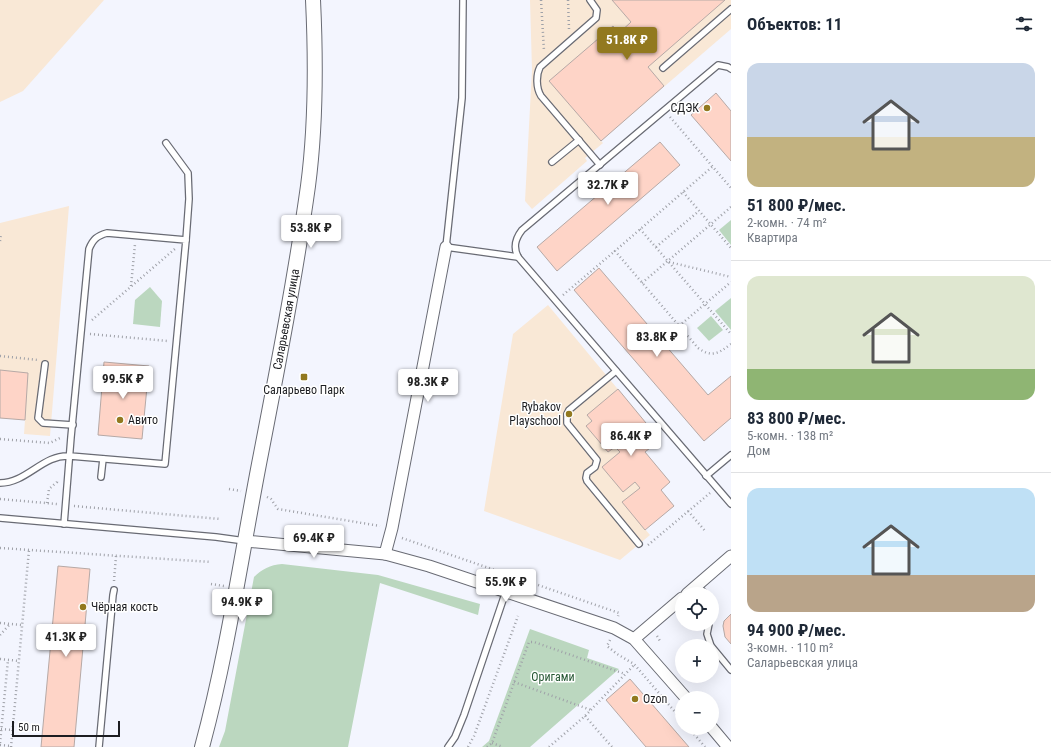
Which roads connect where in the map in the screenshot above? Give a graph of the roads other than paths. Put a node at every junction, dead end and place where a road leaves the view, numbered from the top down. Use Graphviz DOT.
graph roads {
  1 [pos="313,0"];
  2 [pos="463,0"];
  3 [pos="590,0"];
  4 [pos="731,9"];
  5 [pos="663,68"];
  6 [pos="731,69"];
  7 [pos="579,140"];
  8 [pos="166,143"];
  9 [pos="552,162"];
  10 [pos="600,165"];
  11 [pos="186,240"];
  12 [pos="446,247"];
  13 [pos="518,257"];
  14 [pos="45,364"];
  15 [pos="616,371"];
  16 [pos="73,425"];
  17 [pos="731,455"];
  18 [pos="70,456"];
  19 [pos="103,459"];
  20 [pos="706,476"];
  21 [pos="101,478"];
  22 [pos="0,483"];
  23 [pos="731,504"];
  24 [pos="0,518"];
  25 [pos="64,524"];
  26 [pos="245,541"];
  27 [pos="640,544"];
  28 [pos="385,554"];
  29 [pos="731,556"];
  30 [pos="697,585"];
  31 [pos="506,592"];
  32 [pos="114,593"];
  33 [pos="675,604"];
  34 [pos="634,639"];
  35 [pos="719,655"];
  36 [pos="731,670"];
  37 [pos="680,691"];
  38 [pos="718,735"];
  39 [pos="99,747"];
  40 [pos="202,747"];
  41 [pos="448,747"];
  42 [pos="728,747"];
  1 -- 26 [label="street, Саларьевская улица"];
  2 -- 12 [label="lane"];
  3 -- 7 [label="lane"];
  4 -- 5 [label="lane"];
  6 -- 10 [label="lane"];
  7 -- 9 [label="lane"];
  7 -- 10 [label="lane"];
  8 -- 11 [label="lane"];
  10 -- 13 [label="lane"];
  11 -- 16 [label="lane"];
  11 -- 19 [label="lane"];
  12 -- 13 [label="lane"];
  12 -- 28 [label="street"];
  13 -- 15 [label="lane"];
  14 -- 16 [label="lane"];
  15 -- 20 [label="lane"];
  15 -- 27 [label="lane"];
  16 -- 18 [label="lane"];
  17 -- 20 [label="lane"];
  18 -- 19 [label="lane"];
  18 -- 22 [label="lane"];
  18 -- 25 [label="lane"];
  19 -- 21 [label="lane"];
  20 -- 23 [label="lane"];
  24 -- 25 [label="lane"];
  25 -- 26 [label="lane"];
  26 -- 28 [label="street"];
  26 -- 40 [label="street, Саларьевская улица"];
  28 -- 31 [label="street"];
  29 -- 30 [label="street"];
  31 -- 34 [label="street"];
  31 -- 41 [label="lane"];
  32 -- 39 [label="lane"];
  33 -- 34 [label="street"];
  34 -- 37 [label="street"];
  35 -- 36 [label="lane"];
  38 -- 42 [label="street"];
}
